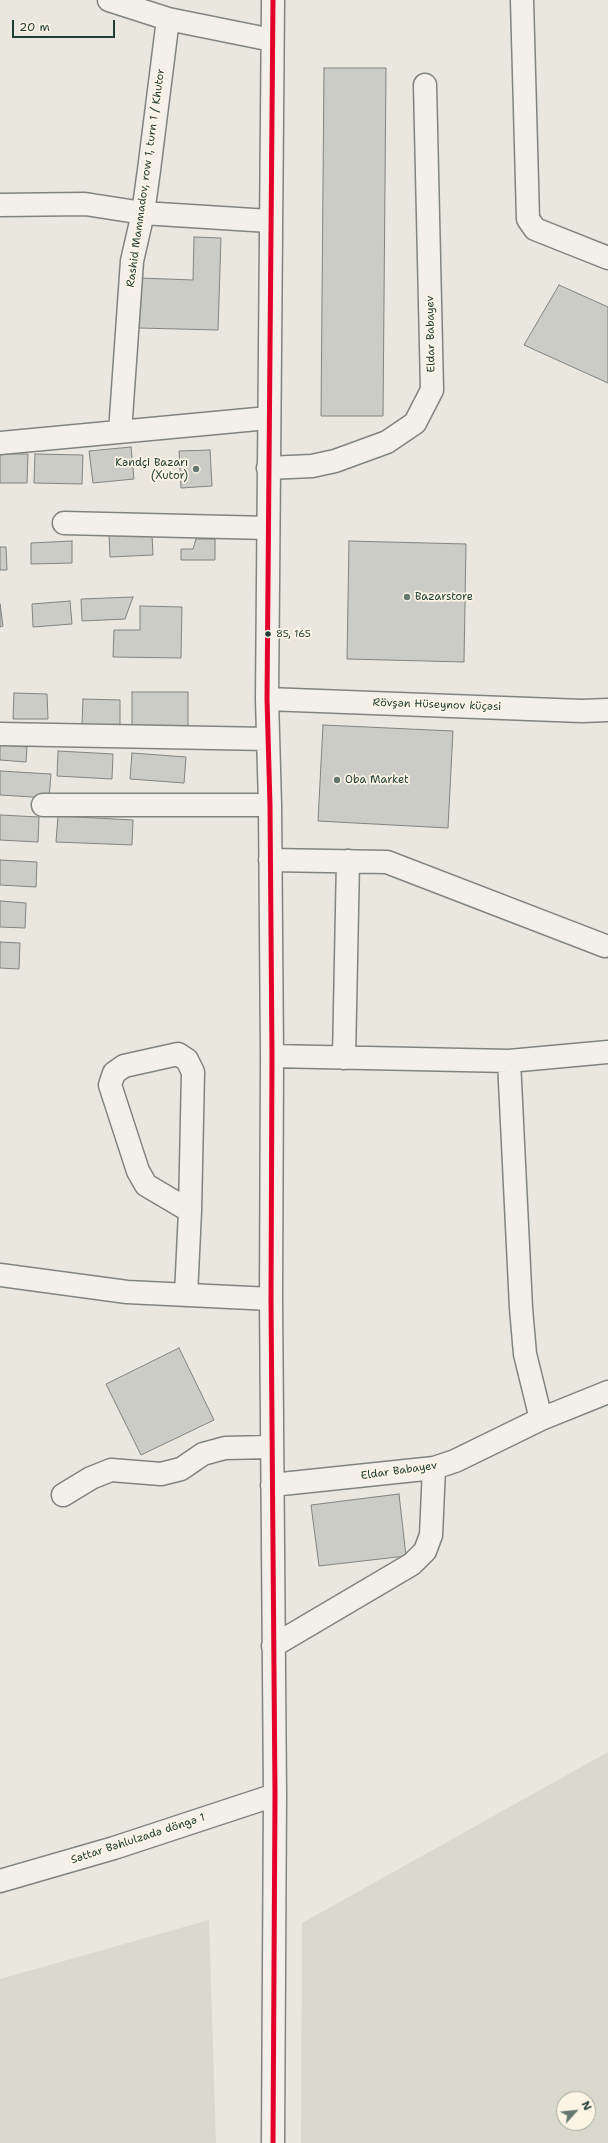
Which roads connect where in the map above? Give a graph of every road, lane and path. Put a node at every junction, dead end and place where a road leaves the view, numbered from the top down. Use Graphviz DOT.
graph roads {
  1 [pos="109,0"];
  2 [pos="273,0"];
  3 [pos="522,0"];
  4 [pos="168,20"];
  5 [pos="272,40"];
  6 [pos="425,85"];
  7 [pos="0,205"];
  8 [pos="143,213"];
  9 [pos="269,221"];
  10 [pos="608,258"];
  11 [pos="268,418"];
  12 [pos="120,432"];
  13 [pos="0,443"];
  14 [pos="268,468"];
  15 [pos="64,523"];
  16 [pos="268,528"];
  17 [pos="267,698"];
  18 [pos="608,710"];
  19 [pos="0,734"];
  20 [pos="267,739"];
  21 [pos="43,805"];
  22 [pos="270,805"];
  23 [pos="270,860"];
  24 [pos="348,862"];
  25 [pos="605,946"];
  26 [pos="608,1052"];
  27 [pos="272,1056"];
  28 [pos="344,1058"];
  29 [pos="509,1061"];
  30 [pos="190,1210"];
  31 [pos="0,1275"];
  32 [pos="186,1295"];
  33 [pos="271,1299"];
  34 [pos="608,1392"];
  35 [pos="541,1419"];
  36 [pos="272,1447"];
  37 [pos="434,1468"];
  38 [pos="272,1486"];
  39 [pos="63,1495"];
  40 [pos="273,1646"];
  41 [pos="275,1795"];
  42 [pos="0,1881"];
  43 [pos="273,2143"];
  1 -- 4 [label="street"];
  2 -- 5 [label="street"];
  3 -- 10 [label="street"];
  4 -- 5 [label="street"];
  4 -- 8 [label="street, Rashid Mammadov, row 1, turn 1 / Khutor"];
  5 -- 9 [label="street"];
  6 -- 14 [label="street, Eldar Babayev"];
  7 -- 8 [label="street"];
  8 -- 9 [label="street"];
  8 -- 12 [label="street, Rashid Mammadov, row 1, turn 1 / Khutor"];
  9 -- 11 [label="street"];
  11 -- 12 [label="street"];
  11 -- 14 [label="street"];
  12 -- 13 [label="street"];
  14 -- 16 [label="street"];
  15 -- 16 [label="street"];
  16 -- 17 [label="street"];
  17 -- 18 [label="street, Rövşən Hüseynov küçəsi"];
  17 -- 20 [label="street"];
  19 -- 20 [label="street"];
  20 -- 22 [label="street"];
  21 -- 22 [label="street"];
  22 -- 23 [label="street"];
  23 -- 24 [label="street"];
  23 -- 27 [label="street"];
  24 -- 25 [label="street"];
  24 -- 28 [label="street"];
  26 -- 29 [label="street"];
  27 -- 28 [label="street"];
  27 -- 33 [label="street"];
  28 -- 29 [label="street"];
  29 -- 35 [label="street"];
  30 -- 30 [label="street"];
  30 -- 32 [label="street"];
  31 -- 32 [label="street"];
  32 -- 33 [label="street"];
  33 -- 36 [label="street"];
  34 -- 35 [label="street, Eldar Babayev"];
  35 -- 37 [label="street, Eldar Babayev"];
  36 -- 38 [label="street"];
  36 -- 39 [label="street"];
  37 -- 38 [label="street, Eldar Babayev"];
  37 -- 40 [label="street"];
  38 -- 40 [label="street"];
  40 -- 41 [label="street"];
  41 -- 42 [label="street, Səttar Bəhlulzadə döngə 1"];
  41 -- 43 [label="street"];
}
